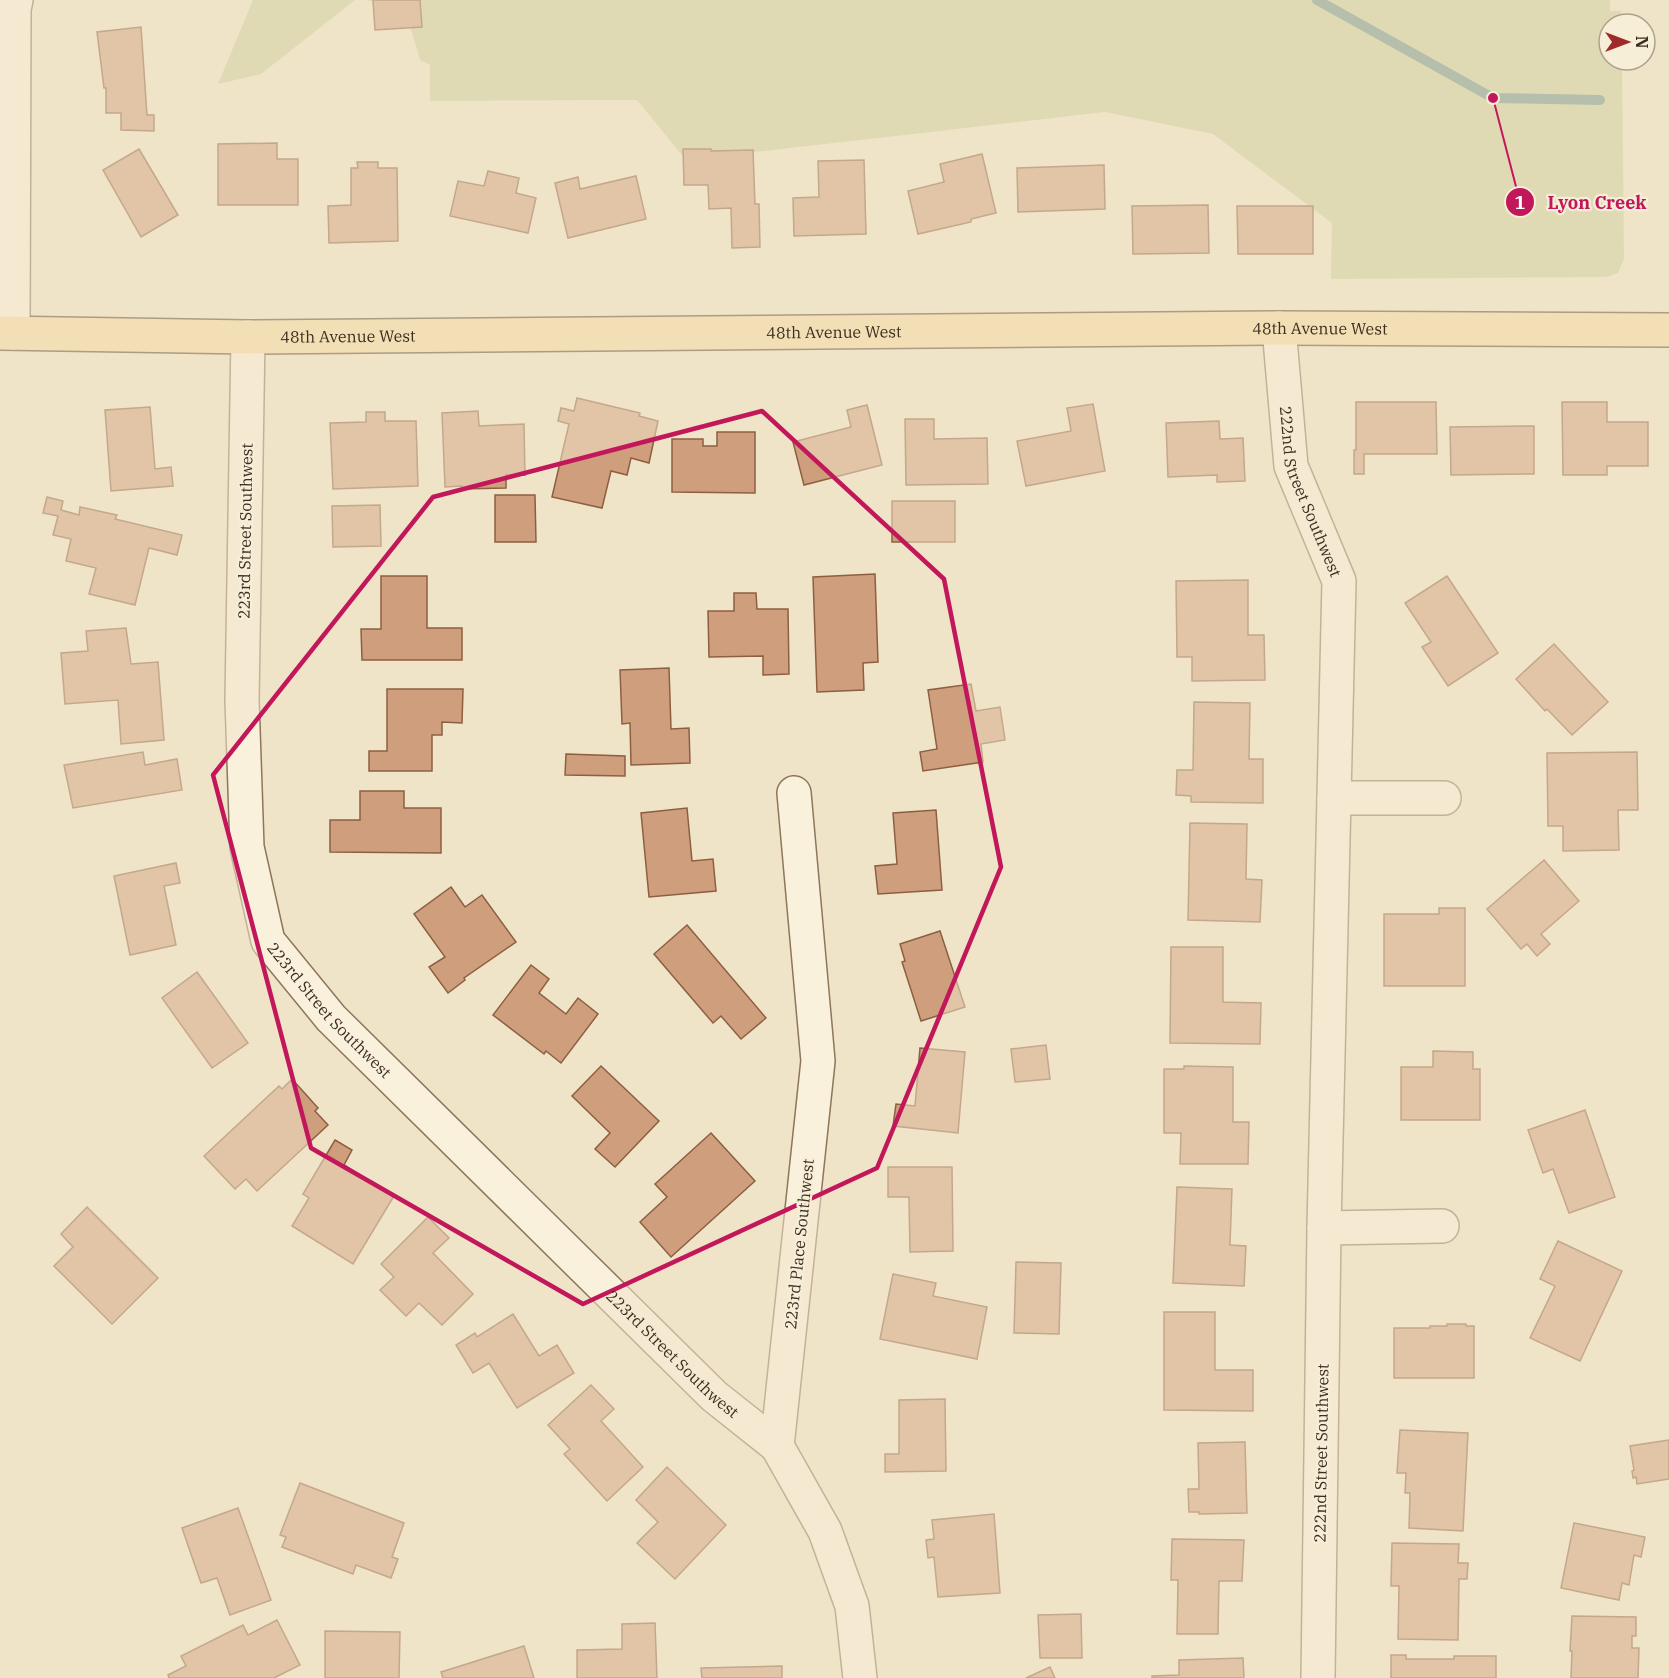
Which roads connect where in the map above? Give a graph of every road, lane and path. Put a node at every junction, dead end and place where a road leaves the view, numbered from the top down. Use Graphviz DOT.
graph roads {
  1 [pos="16,0"];
  2 [pos="1279,328"];
  3 [pos="1669,330"];
  4 [pos="7,333"];
  5 [pos="248,337"];
  6 [pos="794,793"];
  7 [pos="1334,798"];
  8 [pos="1444,798"];
  9 [pos="1442,1226"];
  10 [pos="1324,1228"];
  11 [pos="777,1446"];
  12 [pos="860,1678"];
  13 [pos="1318,1678"];
  1 -- 4 [label="street"];
  2 -- 3 [label="main road, 48th Avenue West"];
  2 -- 5 [label="main road, 48th Avenue West"];
  2 -- 7 [label="street, 222nd Street Southwest"];
  4 -- 5 [label="main road, 48th Avenue West"];
  5 -- 11 [label="street, 223rd Street Southwest"];
  6 -- 11 [label="street, 223rd Place Southwest"];
  7 -- 8 [label="street"];
  7 -- 10 [label="street, 222nd Street Southwest"];
  9 -- 10 [label="street"];
  10 -- 13 [label="street, 222nd Street Southwest"];
  11 -- 12 [label="street"];
}
